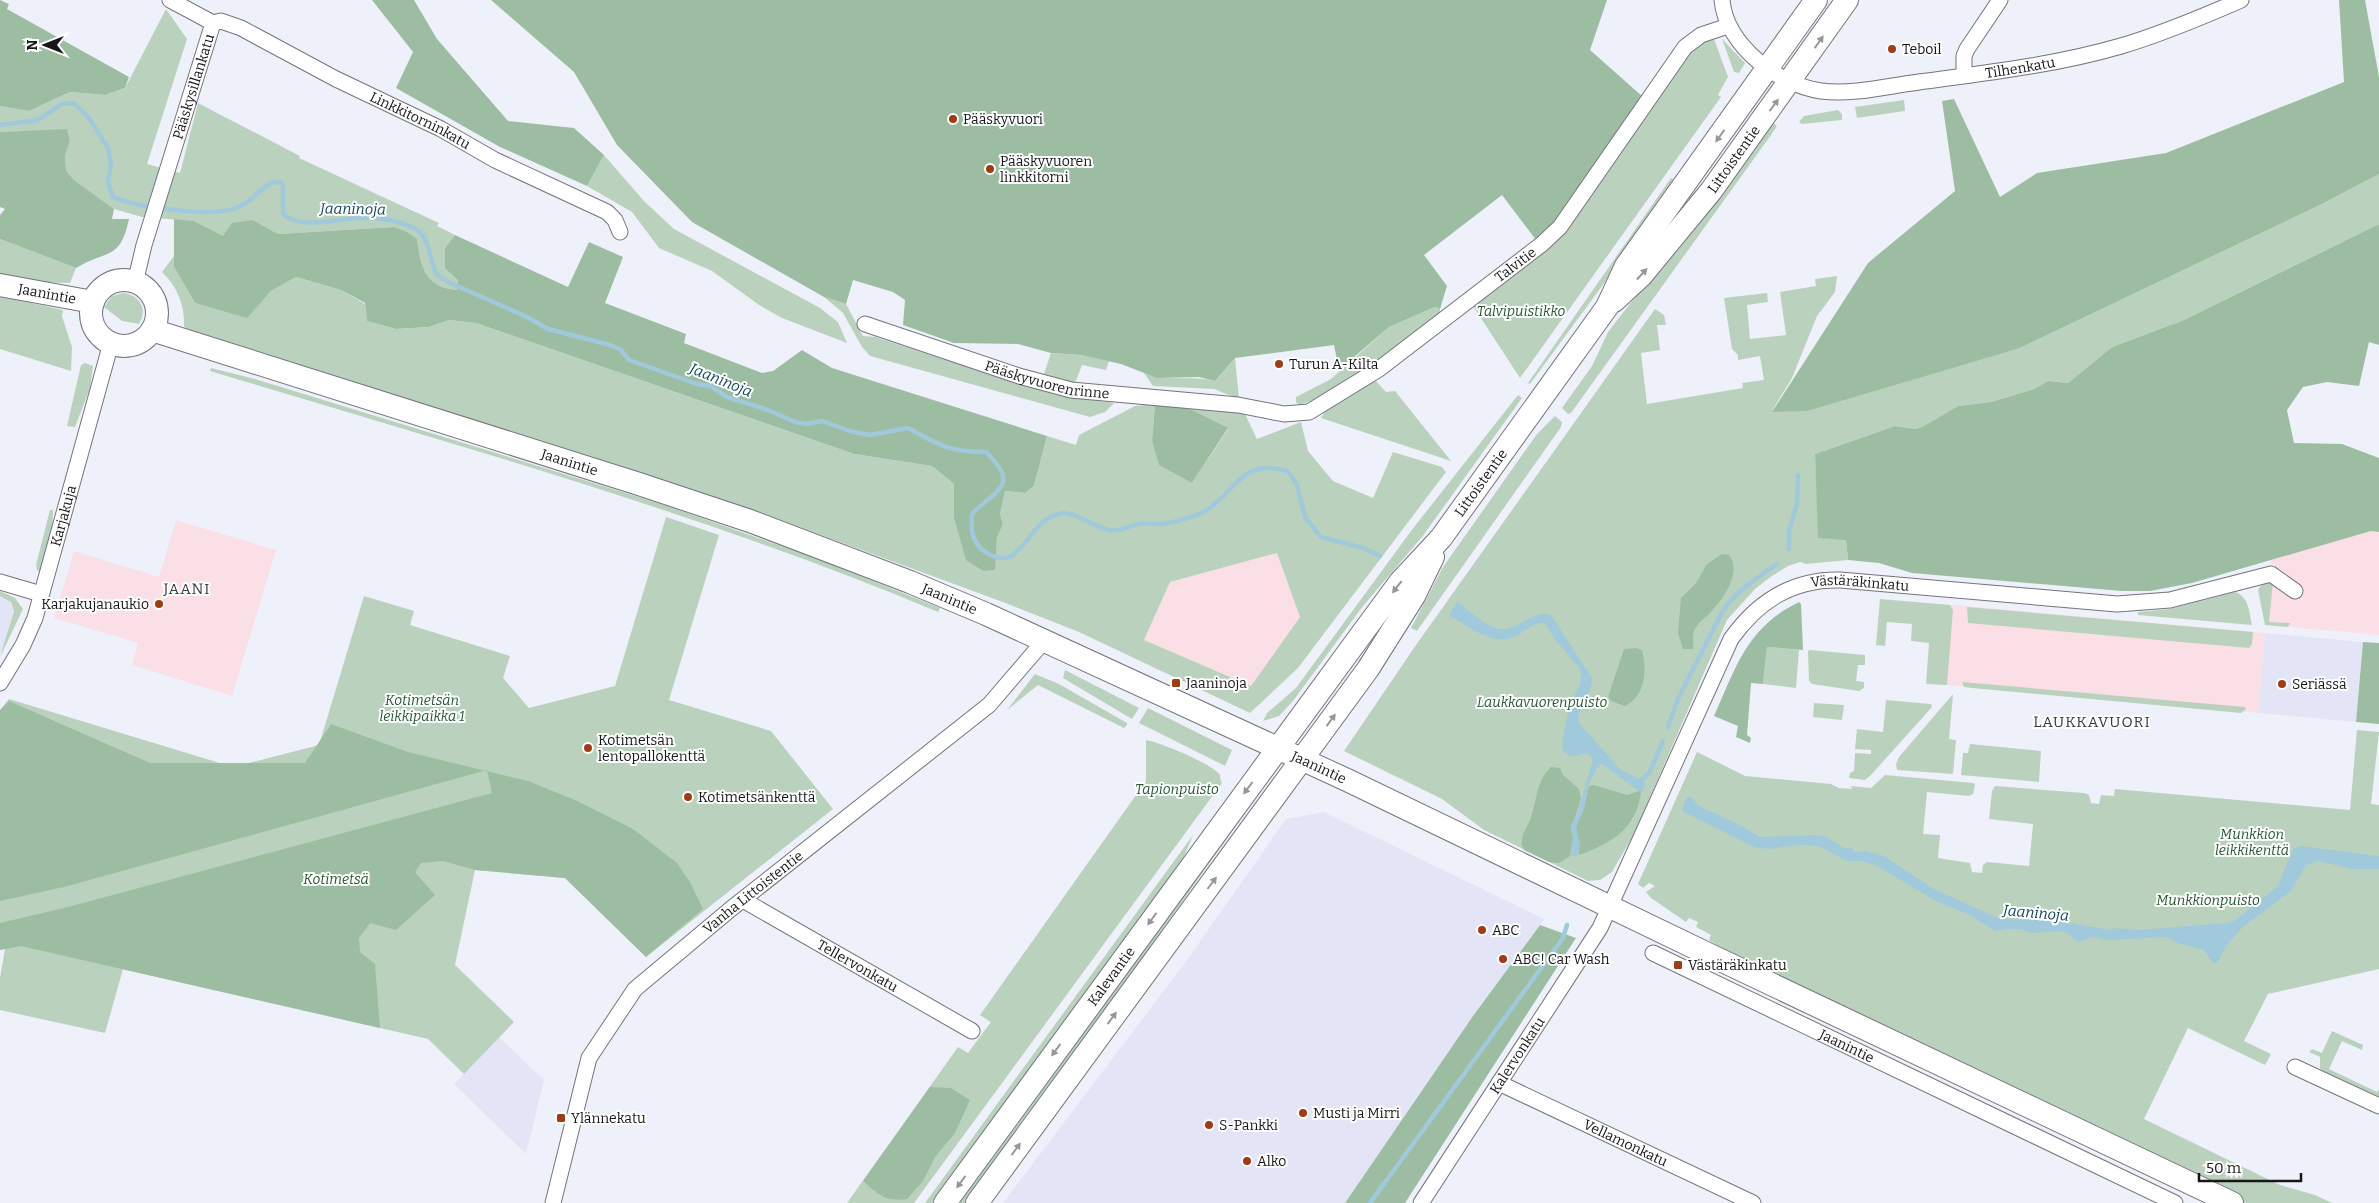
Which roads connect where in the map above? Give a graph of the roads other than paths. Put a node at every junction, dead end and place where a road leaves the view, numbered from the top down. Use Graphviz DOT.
graph roads {
  1 [pos="170,0"];
  2 [pos="1722,0"];
  3 [pos="1816,0"];
  4 [pos="1848,0"];
  5 [pos="2000,0"];
  6 [pos="2241,0"];
  7 [pos="213,24"];
  8 [pos="1728,26"];
  9 [pos="1768,68"];
  10 [pos="1964,75"];
  11 [pos="1791,81"];
  12 [pos="620,232"];
  13 [pos="135,283"];
  14 [pos="0,285"];
  15 [pos="93,302"];
  16 [pos="1607,307"];
  17 [pos="865,324"];
  18 [pos="152,330"];
  19 [pos="111,343"];
  20 [pos="1238,405"];
  21 [pos="1441,538"];
  22 [pos="0,582"];
  23 [pos="2295,591"];
  24 [pos="41,594"];
  25 [pos="1044,641"];
  26 [pos="0,683"];
  27 [pos="1277,749"];
  28 [pos="1303,760"];
  29 [pos="743,900"];
  30 [pos="1609,906"];
  31 [pos="1653,953"];
  32 [pos="1712,956"];
  33 [pos="1702,976"];
  34 [pos="972,1031"];
  35 [pos="2295,1067"];
  36 [pos="1499,1083"];
  37 [pos="2021,1104"];
  38 [pos="2379,1106"];
  39 [pos="2012,1125"];
  40 [pos="553,1203"];
  41 [pos="945,1203"];
  42 [pos="977,1203"];
  43 [pos="1421,1203"];
  44 [pos="1752,1203"];
  45 [pos="2175,1203"];
  46 [pos="2232,1203"];
  1 -- 7 [label="street, Pääskysillankatu"];
  2 -- 8 [label="street"];
  3 -- 9 [label="main road, Littoistentie"];
  11 -- 4 [label="main road, Littoistentie, one-way"];
  5 -- 10 [label="street"];
  6 -- 10 [label="street, Tilhenkatu"];
  7 -- 12 [label="street, Linkkitorninkatu"];
  7 -- 13 [label="street, Pääskysillankatu"];
  8 -- 9 [label="street"];
  8 -- 20 [label="street, Talvitie"];
  9 -- 11 [label="street, Tilhenkatu"];
  9 -- 16 [label="main road, Littoistentie, one-way"];
  10 -- 11 [label="street, Tilhenkatu"];
  16 -- 11 [label="main road, Littoistentie, one-way"];
  13 -- 15 [label="main road"];
  13 -- 18 [label="main road"];
  14 -- 15 [label="main road, Jaanintie"];
  15 -- 19 [label="main road"];
  16 -- 21 [label="main road, Littoistentie"];
  17 -- 20 [label="street, Pääskyvuorenrinne"];
  18 -- 19 [label="main road"];
  18 -- 25 [label="main road, Jaanintie"];
  19 -- 24 [label="street, Karjakuja"];
  21 -- 27 [label="main road, Littoistentie, one-way"];
  28 -- 21 [label="main road, Littoistentie, one-way"];
  22 -- 24 [label="street"];
  23 -- 30 [label="street, Västäräkinkatu"];
  24 -- 26 [label="street, Karjakuja"];
  25 -- 27 [label="main road, Jaanintie"];
  25 -- 29 [label="street, Vanha Littoistentie"];
  27 -- 28 [label="main road, Jaanintie"];
  27 -- 41 [label="main road, Kalevantie, one-way"];
  28 -- 30 [label="main road, Jaanintie"];
  42 -- 28 [label="main road, Kalevantie, one-way"];
  29 -- 34 [label="street, Tellervonkatu"];
  29 -- 40 [label="street, Vanha Littoistentie"];
  30 -- 32 [label="main road, Jaanintie"];
  30 -- 36 [label="street, Kalervonkatu"];
  31 -- 33 [label="street, Jaanintie"];
  32 -- 33 [label="street"];
  32 -- 37 [label="main road, Jaanintie"];
  33 -- 39 [label="street, Jaanintie"];
  35 -- 38 [label="street"];
  36 -- 43 [label="street, Kalervonkatu"];
  36 -- 44 [label="street, Vellamonkatu"];
  37 -- 39 [label="street"];
  37 -- 46 [label="main road, Jaanintie"];
  39 -- 45 [label="street, Jaanintie"];
}
